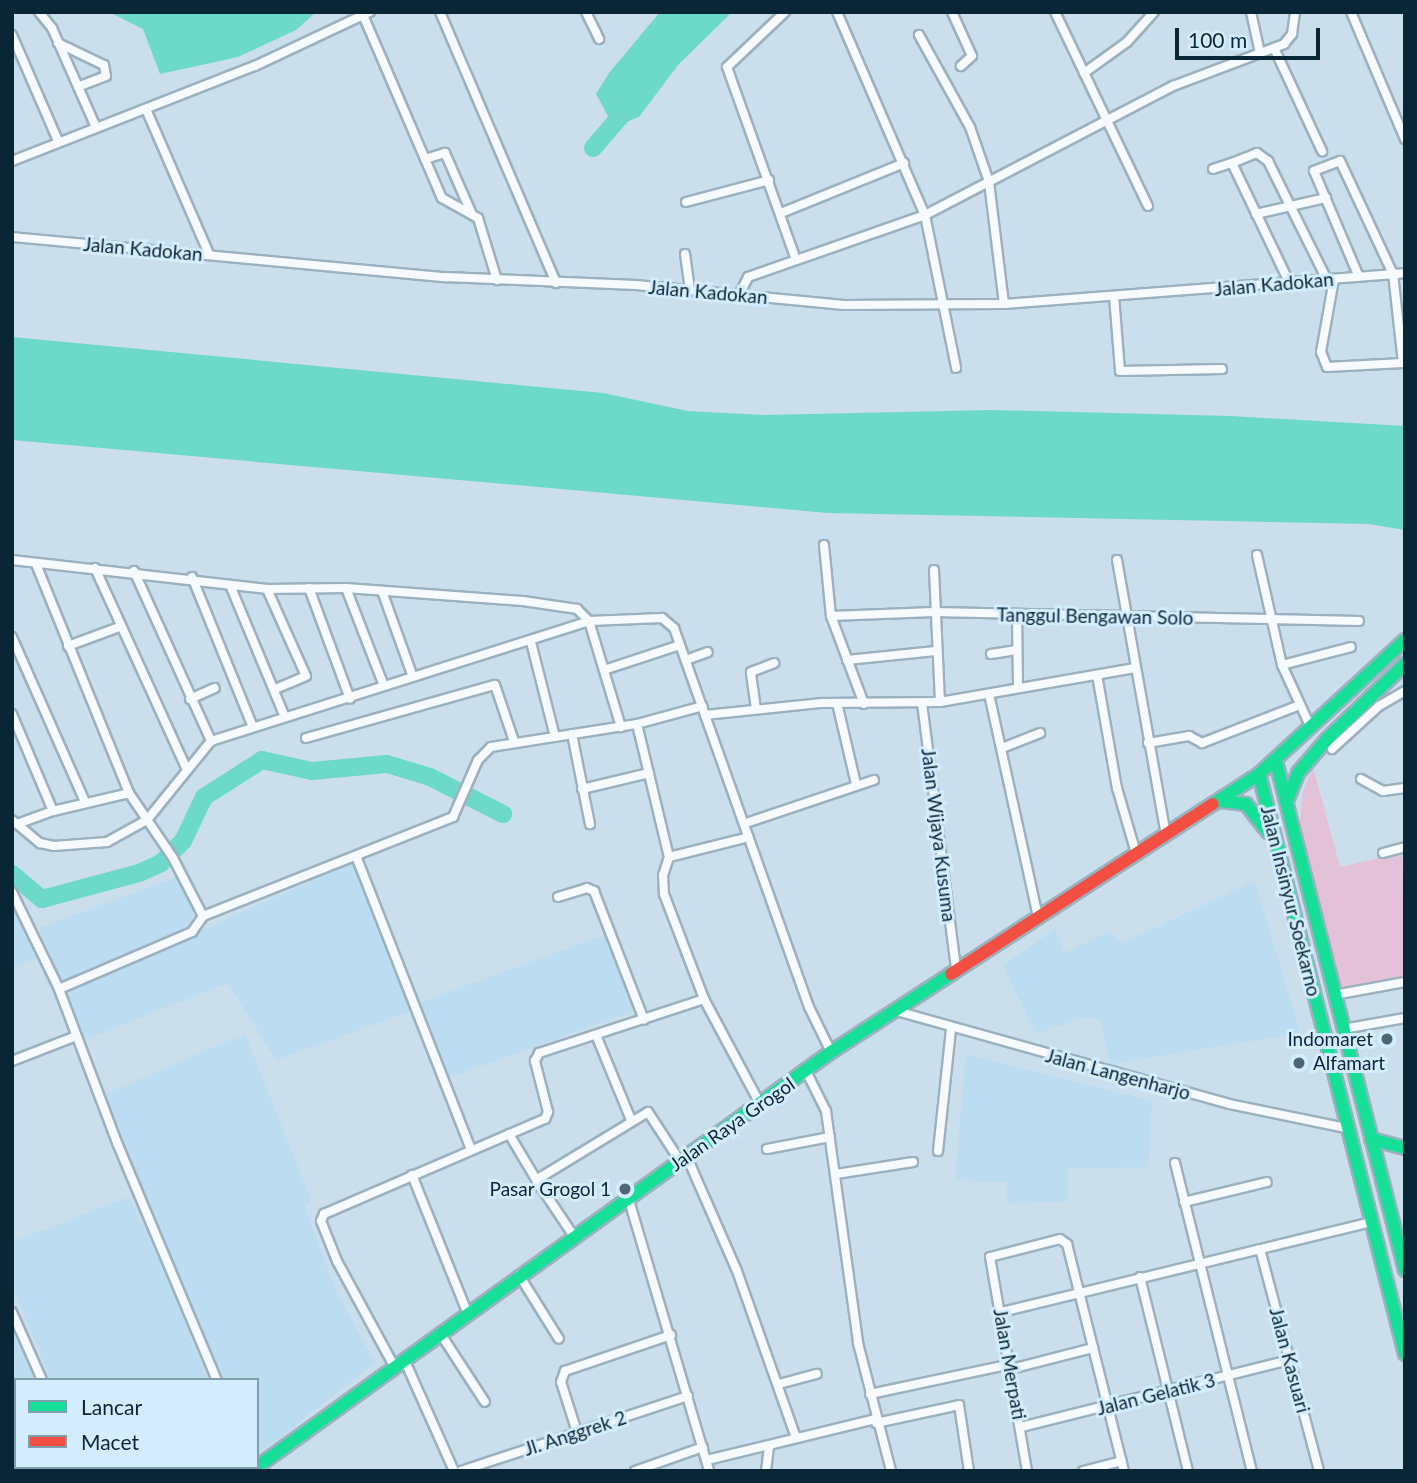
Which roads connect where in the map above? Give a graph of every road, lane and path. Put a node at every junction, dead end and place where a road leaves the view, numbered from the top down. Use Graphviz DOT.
graph roads {
  1 [pos="39,12"];
  2 [pos="440,12"];
  3 [pos="586,12"];
  4 [pos="785,12"];
  5 [pos="837,12"];
  6 [pos="952,12"];
  7 [pos="1055,12"];
  8 [pos="1154,12"];
  9 [pos="1251,12"];
  10 [pos="1295,12"];
  11 [pos="1352,12"];
  12 [pos="367,14"];
  13 [pos="12,35"];
  14 [pos="919,35"];
  15 [pos="599,39"];
  16 [pos="58,43"];
  17 [pos="1274,48"];
  18 [pos="1260,53"];
  19 [pos="961,66"];
  20 [pos="1084,73"];
  21 [pos="78,87"];
  22 [pos="146,108"];
  23 [pos="1108,121"];
  24 [pos="94,125"];
  25 [pos="1405,139"];
  26 [pos="58,141"];
  27 [pos="1322,151"];
  28 [pos="425,159"];
  29 [pos="12,161"];
  30 [pos="904,163"];
  31 [pos="1231,163"];
  32 [pos="1213,169"];
  33 [pos="769,180"];
  34 [pos="989,182"];
  35 [pos="1326,198"];
  36 [pos="685,202"];
  37 [pos="1148,205"];
  38 [pos="1290,206"];
  39 [pos="471,212"];
  40 [pos="781,213"];
  41 [pos="1256,214"];
  42 [pos="925,215"];
  43 [pos="12,237"];
  44 [pos="209,254"];
  45 [pos="685,254"];
  46 [pos="796,260"];
  47 [pos="1405,272"];
  48 [pos="1394,274"];
  49 [pos="1359,277"];
  50 [pos="497,279"];
  51 [pos="1330,280"];
  52 [pos="556,283"];
  53 [pos="1290,284"];
  54 [pos="690,290"];
  55 [pos="739,295"];
  56 [pos="1114,296"];
  57 [pos="1004,304"];
  58 [pos="946,306"];
  59 [pos="1404,363"];
  60 [pos="956,368"];
  61 [pos="1222,369"];
  62 [pos="824,545"];
  63 [pos="1257,555"];
  64 [pos="12,560"];
  65 [pos="1117,560"];
  66 [pos="36,564"];
  67 [pos="95,568"];
  68 [pos="934,570"];
  69 [pos="134,572"];
  70 [pos="191,577"];
  71 [pos="230,585"];
  72 [pos="309,588"];
  73 [pos="267,589"];
  74 [pos="346,589"];
  75 [pos="382,591"];
  76 [pos="934,612"];
  77 [pos="1017,614"];
  78 [pos="1125,614"];
  79 [pos="831,616"];
  80 [pos="1272,617"];
  81 [pos="589,621"];
  82 [pos="1359,621"];
  83 [pos="119,627"];
  84 [pos="12,637"];
  85 [pos="1405,640"];
  86 [pos="531,642"];
  87 [pos="680,645"];
  88 [pos="68,646"];
  89 [pos="1351,648"];
  90 [pos="1017,650"];
  91 [pos="936,651"];
  92 [pos="708,652"];
  93 [pos="991,654"];
  94 [pos="686,660"];
  95 [pos="847,660"];
  96 [pos="774,663"];
  97 [pos="1405,664"];
  98 [pos="1282,665"];
  99 [pos="1135,668"];
  100 [pos="604,670"];
  101 [pos="1097,674"];
  102 [pos="413,677"];
  103 [pos="384,686"];
  104 [pos="1018,687"];
  105 [pos="215,688"];
  106 [pos="276,690"];
  107 [pos="1405,691"];
  108 [pos="989,694"];
  109 [pos="190,699"];
  110 [pos="350,699"];
  111 [pos="940,702"];
  112 [pos="837,703"];
  113 [pos="922,703"];
  114 [pos="864,704"];
  115 [pos="703,706"];
  116 [pos="1297,706"];
  117 [pos="756,709"];
  118 [pos="12,713"];
  119 [pos="284,715"];
  120 [pos="705,716"];
  121 [pos="637,724"];
  122 [pos="252,725"];
  123 [pos="621,727"];
  124 [pos="1311,729"];
  125 [pos="1040,733"];
  126 [pos="572,734"];
  127 [pos="555,737"];
  128 [pos="306,738"];
  129 [pos="211,741"];
  130 [pos="514,741"];
  131 [pos="1149,743"];
  132 [pos="1002,748"];
  133 [pos="1332,749"];
  134 [pos="1276,762"];
  135 [pos="186,768"];
  136 [pos="649,773"];
  137 [pos="1259,774"];
  138 [pos="1361,779"];
  139 [pos="874,780"];
  140 [pos="856,784"];
  141 [pos="1405,788"];
  142 [pos="582,789"];
  143 [pos="129,793"];
  144 [pos="1288,798"];
  145 [pos="1220,801"];
  146 [pos="85,802"];
  147 [pos="53,811"];
  148 [pos="147,820"];
  149 [pos="15,822"];
  150 [pos="746,823"];
  151 [pos="590,824"];
  152 [pos="1166,835"];
  153 [pos="750,836"];
  154 [pos="1276,846"];
  155 [pos="1405,847"];
  156 [pos="1136,853"];
  157 [pos="1383,853"];
  158 [pos="356,856"];
  159 [pos="667,861"];
  160 [pos="12,892"];
  161 [pos="558,897"];
  162 [pos="203,916"];
  163 [pos="1038,916"];
  164 [pos="956,967"];
  165 [pos="1331,982"];
  166 [pos="1405,982"];
  167 [pos="1312,987"];
  168 [pos="59,989"];
  169 [pos="704,999"];
  170 [pos="1335,1000"];
  171 [pos="893,1010"];
  172 [pos="1318,1011"];
  173 [pos="1405,1018"];
  174 [pos="644,1020"];
  175 [pos="951,1029"];
  176 [pos="1343,1030"];
  177 [pos="596,1035"];
  178 [pos="76,1036"];
  179 [pos="831,1052"];
  180 [pos="12,1061"];
  181 [pos="806,1071"];
  182 [pos="761,1104"];
  183 [pos="631,1120"];
  184 [pos="1346,1128"];
  185 [pos="509,1135"];
  186 [pos="830,1137"];
  187 [pos="1371,1139"];
  188 [pos="1405,1148"];
  189 [pos="767,1149"];
  190 [pos="471,1150"];
  191 [pos="938,1151"];
  192 [pos="683,1159"];
  193 [pos="913,1161"];
  194 [pos="1174,1163"];
  195 [pos="836,1174"];
  196 [pos="412,1175"];
  197 [pos="537,1181"];
  198 [pos="1267,1182"];
  199 [pos="628,1197"];
  200 [pos="1184,1202"];
  201 [pos="1371,1222"];
  202 [pos="573,1235"];
  203 [pos="1260,1249"];
  204 [pos="1199,1263"];
  205 [pos="1405,1270"];
  206 [pos="519,1275"];
  207 [pos="1140,1277"];
  208 [pos="1079,1293"];
  209 [pos="12,1312"];
  210 [pos="467,1312"];
  211 [pos="1002,1312"];
  212 [pos="440,1333"];
  213 [pos="671,1335"];
  214 [pos="559,1339"];
  215 [pos="1093,1348"];
  216 [pos="1405,1354"];
  217 [pos="1290,1360"];
  218 [pos="399,1362"];
  219 [pos="1011,1367"];
  220 [pos="817,1374"];
  221 [pos="1229,1376"];
  222 [pos="41,1378"];
  223 [pos="216,1378"];
  224 [pos="779,1384"];
  225 [pos="1168,1391"];
  226 [pos="870,1394"];
  227 [pos="688,1396"];
  228 [pos="485,1402"];
  229 [pos="1108,1406"];
  230 [pos="876,1421"];
  231 [pos="1021,1427"];
  232 [pos="578,1432"];
  233 [pos="796,1438"];
  234 [pos="769,1444"];
  235 [pos="703,1447"];
  236 [pos="707,1460"];
  237 [pos="1122,1461"];
  238 [pos="259,1467"];
  239 [pos="454,1471"];
  240 [pos="461,1471"];
  241 [pos="635,1471"];
  242 [pos="709,1471"];
  243 [pos="766,1471"];
  244 [pos="891,1471"];
  245 [pos="969,1471"];
  246 [pos="1027,1471"];
  247 [pos="1083,1471"];
  248 [pos="1124,1471"];
  249 [pos="1188,1471"];
  250 [pos="1252,1471"];
  251 [pos="1318,1471"];
  1 -- 16 [label="street"];
  2 -- 52 [label="street"];
  3 -- 15 [label="street"];
  4 -- 33 [label="street"];
  5 -- 30 [label="street"];
  6 -- 19 [label="street"];
  7 -- 20 [label="street"];
  8 -- 20 [label="street"];
  9 -- 18 [label="street"];
  10 -- 17 [label="street"];
  11 -- 25 [label="street"];
  12 -- 22 [label="street"];
  12 -- 28 [label="street"];
  13 -- 26 [label="street"];
  14 -- 34 [label="street"];
  16 -- 21 [label="street"];
  16 -- 21 [label="street"];
  17 -- 18 [label="street"];
  17 -- 27 [label="street"];
  18 -- 23 [label="street"];
  20 -- 23 [label="street"];
  21 -- 24 [label="street"];
  22 -- 24 [label="street"];
  22 -- 44 [label="street"];
  23 -- 34 [label="street"];
  23 -- 37 [label="street"];
  24 -- 26 [label="street"];
  26 -- 29 [label="street"];
  28 -- 39 [label="street"];
  28 -- 39 [label="street"];
  30 -- 40 [label="street"];
  30 -- 42 [label="street"];
  31 -- 32 [label="street"];
  31 -- 38 [label="street"];
  31 -- 41 [label="street"];
  33 -- 36 [label="street"];
  33 -- 40 [label="street"];
  34 -- 42 [label="street"];
  34 -- 57 [label="street"];
  35 -- 38 [label="street"];
  35 -- 48 [label="street"];
  35 -- 49 [label="street"];
  38 -- 41 [label="street"];
  38 -- 51 [label="street"];
  39 -- 50 [label="street"];
  40 -- 46 [label="street"];
  41 -- 53 [label="street"];
  42 -- 46 [label="street"];
  42 -- 58 [label="street"];
  43 -- 44 [label="street, Jalan Kadokan"];
  44 -- 50 [label="street, Jalan Kadokan"];
  45 -- 54 [label="street"];
  46 -- 55 [label="street"];
  47 -- 48 [label="street, Jalan Kadokan"];
  48 -- 49 [label="street, Jalan Kadokan"];
  48 -- 59 [label="street"];
  49 -- 51 [label="street, Jalan Kadokan"];
  50 -- 52 [label="street, Jalan Kadokan"];
  51 -- 53 [label="street, Jalan Kadokan"];
  51 -- 59 [label="street"];
  52 -- 54 [label="street, Jalan Kadokan"];
  53 -- 56 [label="street, Jalan Kadokan"];
  54 -- 55 [label="street, Jalan Kadokan"];
  55 -- 58 [label="street, Jalan Kadokan"];
  56 -- 57 [label="street, Jalan Kadokan"];
  56 -- 61 [label="street"];
  57 -- 58 [label="street, Jalan Kadokan"];
  58 -- 60 [label="street"];
  62 -- 79 [label="street"];
  63 -- 80 [label="street"];
  64 -- 66 [label="street"];
  65 -- 78 [label="street"];
  66 -- 67 [label="street"];
  66 -- 88 [label="street"];
  67 -- 69 [label="street"];
  67 -- 83 [label="street"];
  68 -- 76 [label="street"];
  69 -- 70 [label="street"];
  69 -- 109 [label="street"];
  70 -- 71 [label="street"];
  70 -- 122 [label="street"];
  71 -- 73 [label="street"];
  71 -- 106 [label="street"];
  72 -- 73 [label="street"];
  72 -- 74 [label="street"];
  72 -- 110 [label="street"];
  73 -- 106 [label="street"];
  74 -- 75 [label="street"];
  74 -- 103 [label="street"];
  75 -- 81 [label="street"];
  75 -- 102 [label="street"];
  76 -- 77 [label="street, Tanggul Bengawan Solo"];
  76 -- 79 [label="street, Tanggul Bengawan Solo"];
  76 -- 91 [label="street"];
  77 -- 78 [label="street, Tanggul Bengawan Solo"];
  77 -- 90 [label="street"];
  78 -- 80 [label="street, Tanggul Bengawan Solo"];
  78 -- 99 [label="street"];
  79 -- 95 [label="street"];
  80 -- 82 [label="street, Tanggul Bengawan Solo"];
  80 -- 98 [label="street"];
  81 -- 86 [label="street"];
  81 -- 87 [label="street"];
  81 -- 100 [label="street"];
  83 -- 88 [label="street"];
  83 -- 135 [label="street"];
  84 -- 146 [label="street"];
  85 -- 124 [label="main road, Jalan Raya Grogol"];
  86 -- 102 [label="street"];
  86 -- 127 [label="street"];
  87 -- 94 [label="street"];
  87 -- 100 [label="street"];
  88 -- 143 [label="street"];
  89 -- 98 [label="street"];
  90 -- 93 [label="street"];
  90 -- 104 [label="street"];
  91 -- 95 [label="street"];
  91 -- 111 [label="street"];
  92 -- 94 [label="street"];
  94 -- 115 [label="street"];
  95 -- 114 [label="street"];
  96 -- 117 [label="street"];
  97 -- 144 [label="main road"];
  98 -- 116 [label="street"];
  99 -- 101 [label="street"];
  99 -- 131 [label="street"];
  100 -- 123 [label="street"];
  101 -- 104 [label="street"];
  101 -- 156 [label="street"];
  102 -- 103 [label="street"];
  103 -- 110 [label="street"];
  104 -- 108 [label="street"];
  105 -- 109 [label="street"];
  106 -- 119 [label="street"];
  107 -- 133 [label="street"];
  108 -- 111 [label="street"];
  108 -- 132 [label="street"];
  109 -- 129 [label="street"];
  110 -- 119 [label="street"];
  111 -- 113 [label="street"];
  112 -- 114 [label="street"];
  112 -- 117 [label="street"];
  112 -- 140 [label="street"];
  113 -- 114 [label="street"];
  113 -- 164 [label="street, Jalan Wijaya Kusuma"];
  115 -- 120 [label="street"];
  115 -- 121 [label="street"];
  116 -- 124 [label="street"];
  116 -- 131 [label="street"];
  117 -- 120 [label="street"];
  118 -- 147 [label="street"];
  119 -- 122 [label="street"];
  120 -- 150 [label="street"];
  121 -- 123 [label="street"];
  121 -- 136 [label="street"];
  122 -- 129 [label="street"];
  123 -- 126 [label="street"];
  124 -- 134 [label="main road, Jalan Raya Grogol"];
  125 -- 132 [label="street"];
  126 -- 127 [label="street"];
  126 -- 142 [label="street"];
  127 -- 130 [label="street"];
  128 -- 130 [label="street"];
  129 -- 135 [label="street"];
  130 -- 158 [label="street"];
  131 -- 152 [label="street"];
  132 -- 163 [label="street"];
  134 -- 137 [label="main road, Jalan Raya Grogol"];
  134 -- 144 [label="main road, Jalan Insinyur Soekarno"];
  135 -- 148 [label="street"];
  136 -- 142 [label="street"];
  136 -- 159 [label="street"];
  137 -- 145 [label="main road, Jalan Raya Grogol"];
  137 -- 154 [label="main road, Jalan Insinyur Soekarno"];
  138 -- 141 [label="street"];
  139 -- 140 [label="street"];
  140 -- 150 [label="street"];
  142 -- 151 [label="street"];
  143 -- 146 [label="street"];
  143 -- 148 [label="street"];
  144 -- 165 [label="main road, Jalan Insinyur Soekarno"];
  145 -- 152 [label="main road, Jalan Raya Grogol"];
  145 -- 154 [label="main road"];
  146 -- 147 [label="street"];
  147 -- 149 [label="street"];
  148 -- 149 [label="street"];
  148 -- 162 [label="street"];
  150 -- 153 [label="street"];
  152 -- 156 [label="main road, Jalan Raya Grogol"];
  153 -- 159 [label="street"];
  153 -- 179 [label="street"];
  154 -- 167 [label="main road, Jalan Insinyur Soekarno"];
  155 -- 157 [label="street"];
  156 -- 163 [label="main road, Jalan Raya Grogol"];
  158 -- 162 [label="street"];
  158 -- 190 [label="street"];
  159 -- 169 [label="street"];
  160 -- 168 [label="street"];
  161 -- 174 [label="street"];
  162 -- 168 [label="street"];
  163 -- 164 [label="main road, Jalan Raya Grogol"];
  164 -- 171 [label="main road, Jalan Raya Grogol"];
  165 -- 167 [label="main road"];
  165 -- 170 [label="main road, Jalan Insinyur Soekarno"];
  166 -- 170 [label="street"];
  167 -- 172 [label="main road, Jalan Insinyur Soekarno"];
  168 -- 178 [label="street"];
  169 -- 174 [label="street"];
  169 -- 182 [label="street"];
  170 -- 172 [label="main road"];
  170 -- 176 [label="main road, Jalan Insinyur Soekarno"];
  171 -- 175 [label="street, Jalan Langenharjo"];
  171 -- 179 [label="main road, Jalan Raya Grogol"];
  172 -- 184 [label="main road, Jalan Insinyur Soekarno"];
  173 -- 176 [label="street"];
  174 -- 177 [label="street"];
  175 -- 184 [label="street, Jalan Langenharjo"];
  175 -- 191 [label="street"];
  176 -- 187 [label="main road, Jalan Insinyur Soekarno"];
  177 -- 183 [label="street"];
  177 -- 185 [label="street"];
  178 -- 180 [label="street"];
  178 -- 223 [label="street"];
  179 -- 181 [label="main road, Jalan Raya Grogol"];
  181 -- 182 [label="main road, Jalan Raya Grogol"];
  181 -- 186 [label="street"];
  182 -- 192 [label="main road, Jalan Raya Grogol"];
  183 -- 192 [label="street"];
  183 -- 197 [label="street"];
  184 -- 201 [label="main road, Jalan Insinyur Soekarno"];
  185 -- 190 [label="street"];
  185 -- 197 [label="street"];
  186 -- 189 [label="street"];
  186 -- 195 [label="street"];
  187 -- 188 [label="main road"];
  187 -- 205 [label="main road, Jalan Insinyur Soekarno"];
  190 -- 196 [label="street"];
  192 -- 199 [label="main road, Jalan Raya Grogol"];
  192 -- 224 [label="street"];
  193 -- 195 [label="street"];
  194 -- 200 [label="street"];
  195 -- 226 [label="street"];
  196 -- 210 [label="street"];
  196 -- 218 [label="street"];
  197 -- 202 [label="street"];
  198 -- 200 [label="street"];
  199 -- 202 [label="main road, Jalan Raya Grogol"];
  199 -- 213 [label="street"];
  200 -- 204 [label="street"];
  201 -- 203 [label="street"];
  201 -- 216 [label="main road, Jalan Insinyur Soekarno"];
  202 -- 206 [label="main road, Jalan Raya Grogol"];
  203 -- 204 [label="street"];
  203 -- 217 [label="street, Jalan Kasuari"];
  204 -- 207 [label="street"];
  204 -- 221 [label="street"];
  206 -- 210 [label="main road, Jalan Raya Grogol"];
  206 -- 214 [label="street"];
  207 -- 208 [label="street"];
  207 -- 225 [label="street"];
  208 -- 211 [label="street"];
  208 -- 211 [label="street, Jalan Merpati"];
  208 -- 215 [label="street"];
  209 -- 222 [label="street"];
  210 -- 212 [label="main road, Jalan Raya Grogol"];
  211 -- 219 [label="street, Jalan Merpati"];
  212 -- 218 [label="main road, Jalan Raya Grogol"];
  212 -- 228 [label="street"];
  213 -- 227 [label="street"];
  213 -- 232 [label="street"];
  215 -- 219 [label="street"];
  215 -- 229 [label="street"];
  217 -- 221 [label="street, Jalan Gelatik 3"];
  217 -- 251 [label="street, Jalan Kasuari"];
  218 -- 238 [label="main road, Jalan Raya Grogol"];
  218 -- 239 [label="street"];
  219 -- 226 [label="street"];
  219 -- 231 [label="street, Jalan Merpati"];
  220 -- 224 [label="street"];
  221 -- 225 [label="street, Jalan Gelatik 3"];
  221 -- 250 [label="street"];
  224 -- 233 [label="street"];
  225 -- 229 [label="street, Jalan Gelatik 3"];
  225 -- 249 [label="street"];
  226 -- 230 [label="street"];
  227 -- 232 [label="street, Jl. Anggrek 2"];
  227 -- 235 [label="street"];
  229 -- 231 [label="street, Jalan Gelatik 3"];
  229 -- 237 [label="street"];
  230 -- 233 [label="street"];
  230 -- 244 [label="street"];
  230 -- 245 [label="street"];
  231 -- 246 [label="street, Jalan Merpati"];
  232 -- 240 [label="street, Jl. Anggrek 2"];
  233 -- 234 [label="street"];
  234 -- 236 [label="street"];
  234 -- 243 [label="street"];
  235 -- 236 [label="street"];
  235 -- 241 [label="street"];
  236 -- 242 [label="street"];
  237 -- 247 [label="street"];
  237 -- 248 [label="street"];
}
